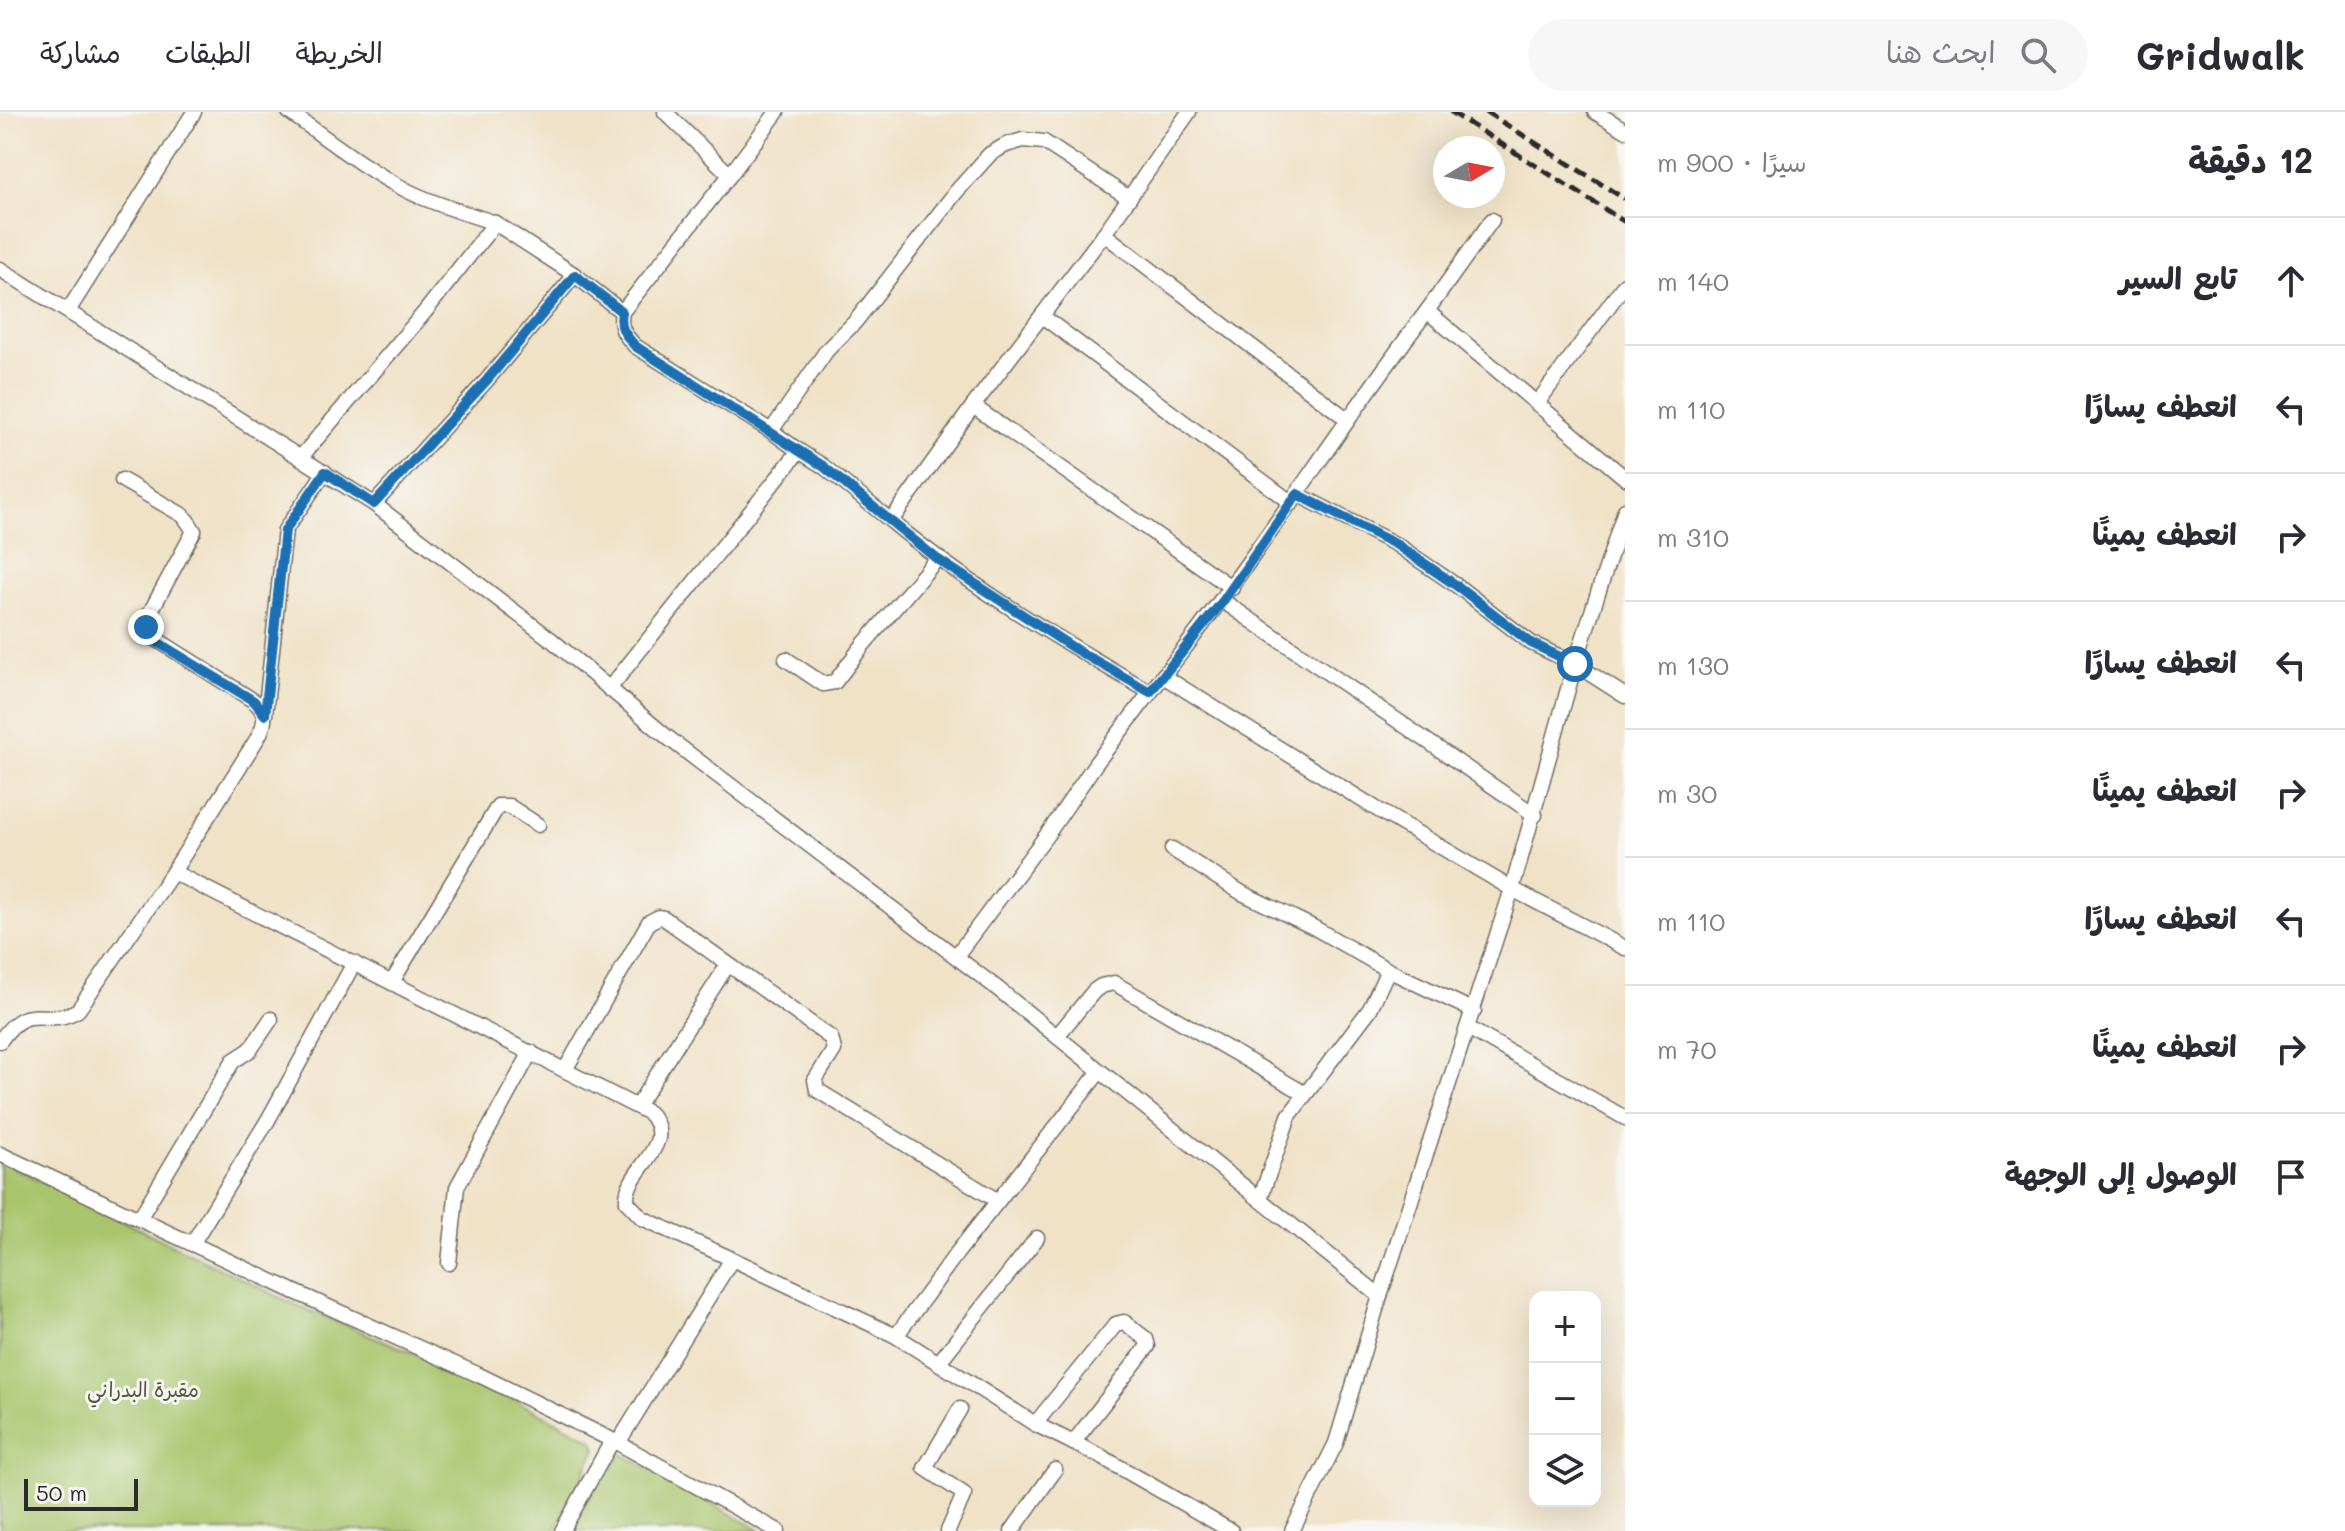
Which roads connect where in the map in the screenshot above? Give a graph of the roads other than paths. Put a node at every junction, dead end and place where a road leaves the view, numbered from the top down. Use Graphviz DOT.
graph roads {
  1 [pos="194,112"];
  2 [pos="289,112"];
  3 [pos="665,112"];
  4 [pos="777,112"];
  5 [pos="1189,112"];
  6 [pos="1595,112"];
  7 [pos="1623,123"];
  8 [pos="730,175"];
  9 [pos="1129,198"];
  10 [pos="1492,220"];
  11 [pos="495,223"];
  12 [pos="1104,234"];
  13 [pos="0,269"];
  14 [pos="575,275"];
  15 [pos="1625,284"];
  16 [pos="68,311"];
  17 [pos="1427,311"];
  18 [pos="622,312"];
  19 [pos="1042,316"];
  20 [pos="1538,402"];
  21 [pos="973,406"];
  22 [pos="1347,419"];
  23 [pos="771,431"];
  24 [pos="799,451"];
  25 [pos="301,457"];
  26 [pos="325,472"];
  27 [pos="1625,478"];
  28 [pos="122,480"];
  29 [pos="1294,498"];
  30 [pos="374,504"];
  31 [pos="1625,510"];
  32 [pos="891,521"];
  33 [pos="937,559"];
  34 [pos="1232,588"];
  35 [pos="1223,601"];
  36 [pos="786,659"];
  37 [pos="1575,664"];
  38 [pos="1163,676"];
  39 [pos="609,689"];
  40 [pos="1150,692"];
  41 [pos="1625,696"];
  42 [pos="265,715"];
  43 [pos="1535,815"];
  44 [pos="538,825"];
  45 [pos="1172,849"];
  46 [pos="173,872"];
  47 [pos="1512,889"];
  48 [pos="1625,948"];
  49 [pos="956,956"];
  50 [pos="354,963"];
  51 [pos="727,966"];
  52 [pos="1388,970"];
  53 [pos="392,982"];
  54 [pos="1474,1011"];
  55 [pos="271,1019"];
  56 [pos="1468,1028"];
  57 [pos="1057,1036"];
  58 [pos="0,1041"];
  59 [pos="531,1052"];
  60 [pos="565,1070"];
  61 [pos="1100,1071"];
  62 [pos="1304,1093"];
  63 [pos="637,1106"];
  64 [pos="1625,1118"];
  65 [pos="0,1154"];
  66 [pos="1260,1199"];
  67 [pos="998,1201"];
  68 [pos="139,1219"];
  69 [pos="1037,1238"];
  70 [pos="192,1244"];
  71 [pos="732,1259"];
  72 [pos="449,1263"];
  73 [pos="1380,1296"];
  74 [pos="896,1336"];
  75 [pos="939,1362"];
  76 [pos="960,1409"];
  77 [pos="1035,1424"];
  78 [pos="615,1442"];
  79 [pos="1073,1443"];
  80 [pos="1055,1470"];
  81 [pos="562,1531"];
  82 [pos="778,1531"];
  83 [pos="948,1531"];
  84 [pos="1012,1531"];
  85 [pos="1231,1531"];
  86 [pos="1292,1531"];
  1 -- 16 [label="street"];
  2 -- 11 [label="street"];
  3 -- 8 [label="street"];
  4 -- 8 [label="street"];
  5 -- 9 [label="street"];
  6 -- 7 [label="street"];
  8 -- 18 [label="street"];
  9 -- 12 [label="street"];
  9 -- 23 [label="street"];
  10 -- 17 [label="street"];
  11 -- 14 [label="street"];
  11 -- 25 [label="street"];
  12 -- 19 [label="street"];
  12 -- 22 [label="street"];
  13 -- 16 [label="street"];
  14 -- 18 [label="street"];
  14 -- 30 [label="street"];
  15 -- 20 [label="street"];
  16 -- 25 [label="street"];
  17 -- 20 [label="street"];
  17 -- 22 [label="street"];
  18 -- 23 [label="street"];
  19 -- 21 [label="street"];
  19 -- 29 [label="street"];
  20 -- 27 [label="street"];
  21 -- 32 [label="street"];
  21 -- 34 [label="street"];
  22 -- 29 [label="street"];
  23 -- 24 [label="street"];
  24 -- 32 [label="street"];
  24 -- 39 [label="street"];
  25 -- 26 [label="street"];
  26 -- 30 [label="street"];
  26 -- 42 [label="street"];
  28 -- 42 [label="street"];
  29 -- 34 [label="street"];
  29 -- 37 [label="street"];
  30 -- 39 [label="street"];
  31 -- 37 [label="street"];
  32 -- 33 [label="street"];
  33 -- 36 [label="street"];
  33 -- 40 [label="street"];
  34 -- 35 [label="street"];
  35 -- 38 [label="street"];
  35 -- 43 [label="street"];
  37 -- 41 [label="street"];
  37 -- 43 [label="street"];
  38 -- 40 [label="street"];
  38 -- 47 [label="street"];
  39 -- 49 [label="street"];
  40 -- 49 [label="street"];
  42 -- 46 [label="street"];
  43 -- 47 [label="street"];
  44 -- 53 [label="street"];
  45 -- 52 [label="street"];
  46 -- 50 [label="street"];
  46 -- 58 [label="street"];
  47 -- 48 [label="street"];
  47 -- 54 [label="street"];
  49 -- 57 [label="street"];
  50 -- 53 [label="street"];
  50 -- 70 [label="street"];
  51 -- 60 [label="street"];
  51 -- 63 [label="street"];
  51 -- 67 [label="street"];
  52 -- 54 [label="street"];
  52 -- 62 [label="street"];
  53 -- 59 [label="street"];
  54 -- 56 [label="street"];
  55 -- 68 [label="street"];
  56 -- 64 [label="street"];
  56 -- 73 [label="street"];
  57 -- 61 [label="street"];
  57 -- 62 [label="street"];
  59 -- 60 [label="street"];
  59 -- 72 [label="street"];
  60 -- 63 [label="street"];
  61 -- 66 [label="street"];
  61 -- 67 [label="street"];
  62 -- 66 [label="street"];
  63 -- 71 [label="street"];
  65 -- 68 [label="street"];
  66 -- 73 [label="street"];
  67 -- 74 [label="street"];
  68 -- 70 [label="street"];
  69 -- 75 [label="street"];
  70 -- 78 [label="street"];
  71 -- 74 [label="street"];
  71 -- 78 [label="street"];
  73 -- 86 [label="street"];
  74 -- 75 [label="street"];
  75 -- 77 [label="street"];
  76 -- 83 [label="street"];
  77 -- 79 [label="street"];
  77 -- 79 [label="street"];
  78 -- 81 [label="street"];
  78 -- 82 [label="street"];
  79 -- 85 [label="street"];
  80 -- 84 [label="street"];
}
